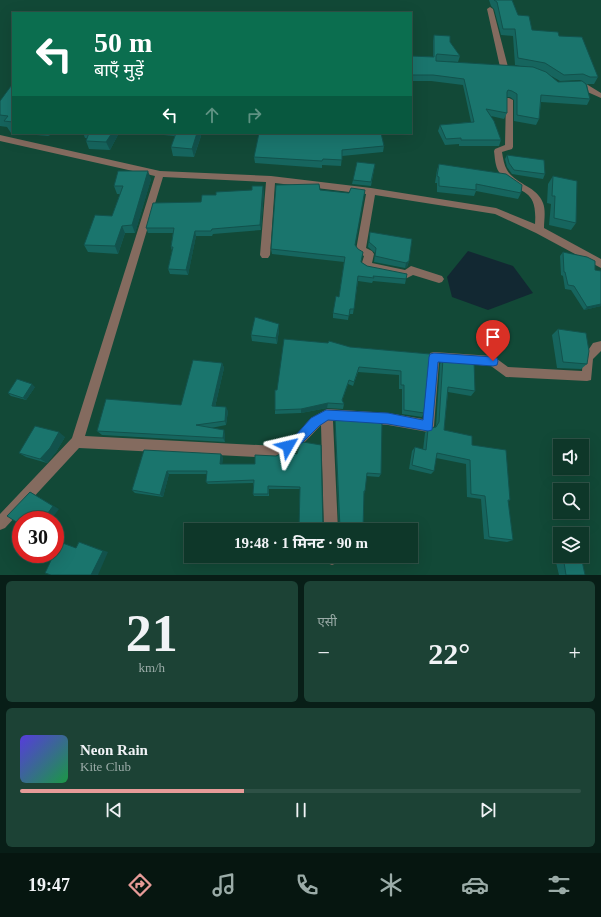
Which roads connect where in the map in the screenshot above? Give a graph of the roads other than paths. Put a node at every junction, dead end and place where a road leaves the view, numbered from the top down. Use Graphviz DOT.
graph roads {
  1 [pos="490,9"];
  2 [pos="504,67"];
  3 [pos="566,84"];
  4 [pos="601,96"];
  5 [pos="509,100"];
  6 [pos="0,138"];
  7 [pos="160,174"];
  8 [pos="271,179"];
  9 [pos="371,190"];
  10 [pos="539,230"];
  11 [pos="265,255"];
  12 [pos="601,264"];
  13 [pos="439,279"];
  14 [pos="601,346"];
  15 [pos="326,415"];
  16 [pos="77,442"];
  17 [pos="0,523"];
  18 [pos="330,523"];
  1 -- 2 [label="street"];
  3 -- 4 [label="street"];
  5 -- 10 [label="street"];
  6 -- 7 [label="street"];
  7 -- 8 [label="street"];
  7 -- 16 [label="street"];
  8 -- 9 [label="street"];
  8 -- 11 [label="street"];
  9 -- 10 [label="street"];
  9 -- 13 [label="street"];
  10 -- 12 [label="street"];
  14 -- 15 [label="street"];
  15 -- 16 [label="street"];
  15 -- 18 [label="street"];
  16 -- 17 [label="street"];
}
